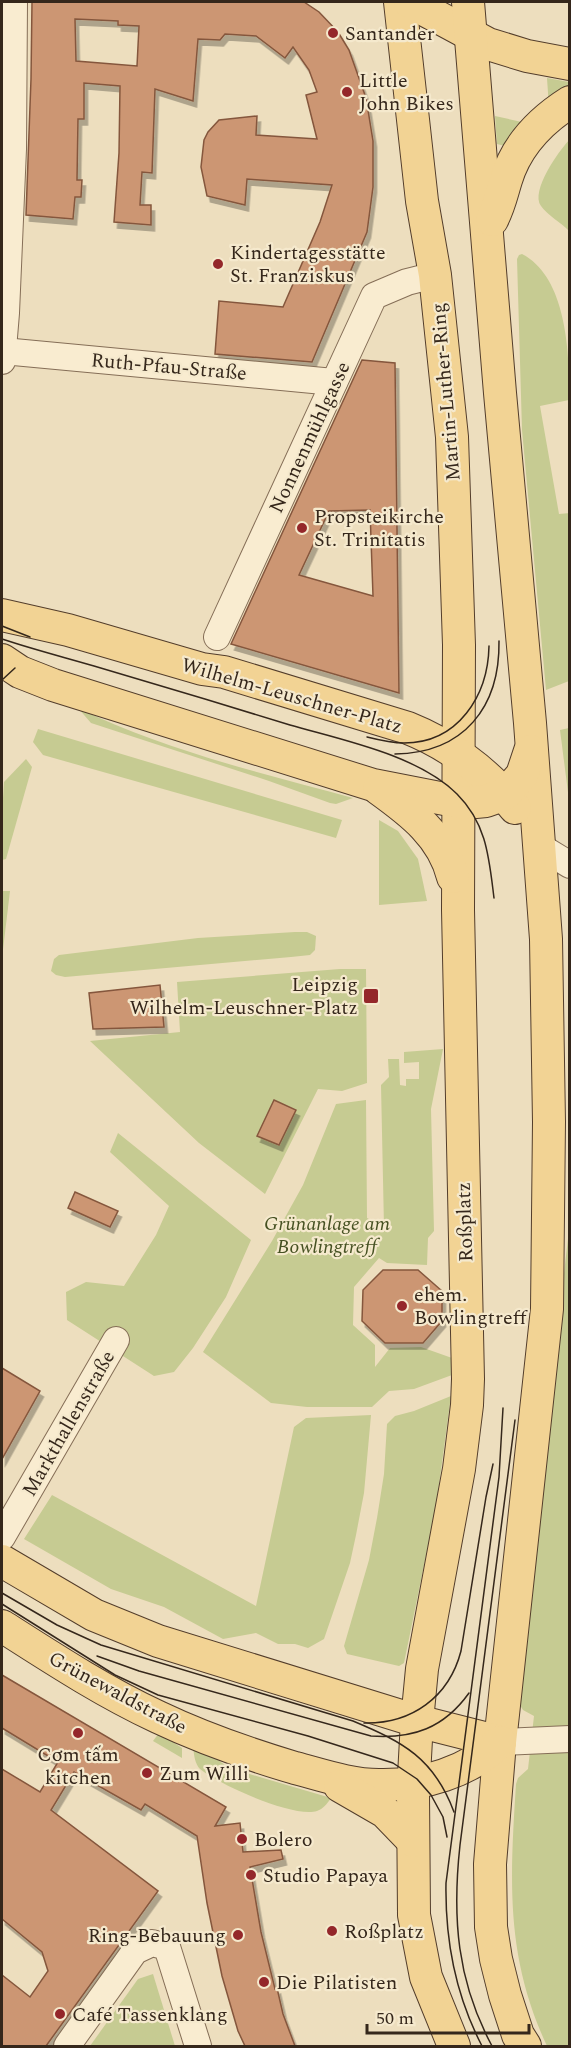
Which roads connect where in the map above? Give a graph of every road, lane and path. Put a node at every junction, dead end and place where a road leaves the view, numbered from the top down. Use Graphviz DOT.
graph roads {
  1 [pos="14,2"];
  2 [pos="468,2"];
  3 [pos="418,4"];
  4 [pos="471,35"];
  5 [pos="570,64"];
  6 [pos="570,102"];
  7 [pos="487,229"];
  8 [pos="435,275"];
  9 [pos="2,356"];
  10 [pos="334,382"];
  11 [pos="2,615"];
  12 [pos="217,637"];
  13 [pos="2,660"];
  14 [pos="530,723"];
  15 [pos="458,754"];
  16 [pos="373,785"];
  17 [pos="503,795"];
  18 [pos="458,801"];
  19 [pos="539,846"];
  20 [pos="570,865"];
  21 [pos="458,910"];
  22 [pos="116,1340"];
  23 [pos="2,1537"];
  24 [pos="2,1561"];
  25 [pos="2,1626"];
  26 [pos="417,1721"];
  27 [pos="570,1739"];
  28 [pos="500,1742"];
  29 [pos="322,1776"];
  30 [pos="414,1782"];
  31 [pos="413,1841"];
  32 [pos="67,2046"];
  33 [pos="198,2046"];
  34 [pos="454,2046"];
  35 [pos="525,2046"];
  1 -- 9 [label="street"];
  2 -- 4 [label="main road"];
  3 -- 4 [label="main road, Martin-Luther-Ring"];
  3 -- 8 [label="main road, Martin-Luther-Ring"];
  4 -- 5 [label="main road, Martin-Luther-Ring"];
  4 -- 7 [label="main road"];
  6 -- 7 [label="main road"];
  7 -- 14 [label="main road"];
  8 -- 10 [label="street, Nonnenmühlgasse"];
  8 -- 15 [label="main road, Martin-Luther-Ring"];
  9 -- 10 [label="street, Ruth-Pfau-Straße"];
  10 -- 12 [label="street, Nonnenmühlgasse"];
  11 -- 15 [label="main road, Wilhelm-Leuschner-Platz"];
  13 -- 16 [label="main road"];
  14 -- 17 [label="main road"];
  14 -- 19 [label="main road"];
  15 -- 17 [label="main road, Wilhelm-Leuschner-Platz"];
  15 -- 18 [label="main road, Roßplatz"];
  16 -- 18 [label="main road"];
  16 -- 21 [label="main road"];
  17 -- 18 [label="main road"];
  17 -- 19 [label="main road, Wilhelm-Leuschner-Platz"];
  18 -- 21 [label="main road, Roßplatz"];
  19 -- 20 [label="street"];
  19 -- 28 [label="main road"];
  21 -- 26 [label="main road, Roßplatz"];
  22 -- 23 [label="street, Markthallenstraße"];
  24 -- 26 [label="main road"];
  25 -- 29 [label="main road, Grünewaldstraße"];
  26 -- 28 [label="main road"];
  26 -- 30 [label="main road, Roßplatz"];
  27 -- 28 [label="street"];
  28 -- 30 [label="main road"];
  28 -- 35 [label="main road"];
  29 -- 30 [label="main road, Grünewaldstraße"];
  29 -- 31 [label="main road"];
  30 -- 31 [label="main road, Roßplatz"];
  31 -- 34 [label="main road, Roßplatz"];
  32 -- 33 [label="street"];
}
